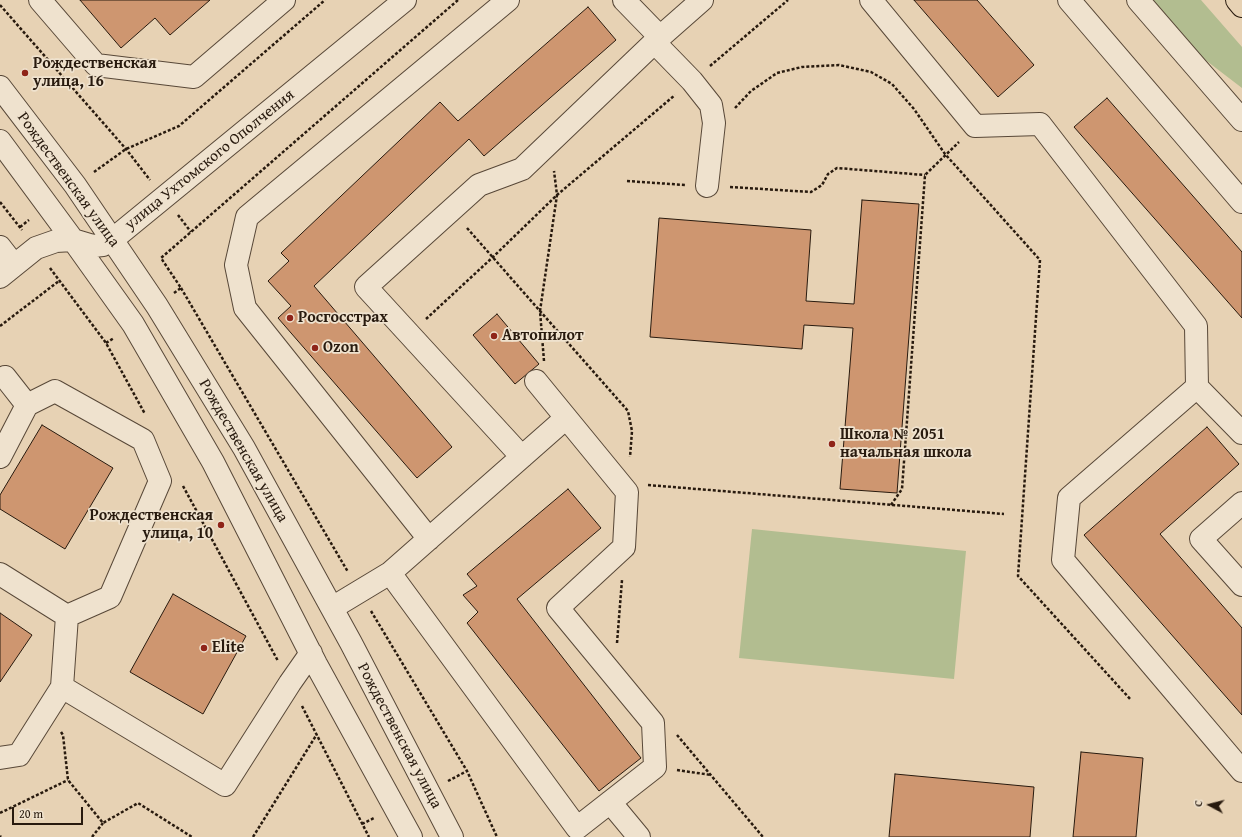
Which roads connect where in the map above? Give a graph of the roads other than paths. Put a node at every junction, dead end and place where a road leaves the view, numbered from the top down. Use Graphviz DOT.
graph roads {
  1 [pos="40,0"];
  2 [pos="284,0"];
  3 [pos="405,0"];
  4 [pos="508,0"];
  5 [pos="624,0"];
  6 [pos="702,0"];
  7 [pos="871,0"];
  8 [pos="1069,0"];
  9 [pos="1138,0"];
  10 [pos="1237,0"];
  11 [pos="1242,6"];
  12 [pos="657,40"];
  13 [pos="1187,56"];
  14 [pos="0,87"];
  15 [pos="1242,97"];
  16 [pos="1242,120"];
  17 [pos="0,141"];
  18 [pos="707,186"];
  19 [pos="1242,202"];
  20 [pos="73,240"];
  21 [pos="112,240"];
  22 [pos="0,247"];
  23 [pos="7,271"];
  24 [pos="2,376"];
  25 [pos="536,381"];
  26 [pos="1198,387"];
  27 [pos="28,405"];
  28 [pos="566,418"];
  29 [pos="1242,433"];
  30 [pos="0,457"];
  31 [pos="522,457"];
  32 [pos="1242,503"];
  33 [pos="429,539"];
  34 [pos="0,574"];
  35 [pos="390,574"];
  36 [pos="1242,586"];
  37 [pos="332,608"];
  38 [pos="67,616"];
  39 [pos="311,653"];
  40 [pos="62,687"];
  41 [pos="0,758"];
  42 [pos="1242,771"];
  43 [pos="610,802"];
  44 [pos="573,833"];
  45 [pos="411,837"];
  46 [pos="452,837"];
  47 [pos="639,837"];
  1 -- 2 [label="street"];
  3 -- 21 [label="street, улица Ухтомского Ополчения"];
  4 -- 33 [label="street"];
  5 -- 12 [label="street"];
  6 -- 12 [label="street"];
  7 -- 26 [label="street"];
  8 -- 19 [label="street"];
  9 -- 13 [label="street"];
  10 -- 11 [label="main road"];
  12 -- 18 [label="street"];
  12 -- 31 [label="street"];
  13 -- 15 [label="street"];
  13 -- 16 [label="street"];
  14 -- 21 [label="street, Рождественская улица"];
  17 -- 20 [label="street, Рождественская улица"];
  20 -- 21 [label="street, улица Ухтомского Ополчения"];
  20 -- 23 [label="street, улица Ухтомского Ополчения"];
  20 -- 39 [label="street, Рождественская улица"];
  21 -- 37 [label="street, Рождественская улица"];
  22 -- 23 [label="street"];
  24 -- 27 [label="street"];
  25 -- 28 [label="street"];
  26 -- 29 [label="street"];
  26 -- 42 [label="street"];
  27 -- 30 [label="street"];
  27 -- 38 [label="street"];
  28 -- 31 [label="street"];
  28 -- 43 [label="street"];
  31 -- 33 [label="street"];
  32 -- 36 [label="street"];
  33 -- 35 [label="street"];
  34 -- 38 [label="street"];
  35 -- 37 [label="street"];
  35 -- 44 [label="street"];
  37 -- 46 [label="street, Рождественская улица"];
  38 -- 40 [label="street"];
  39 -- 40 [label="street"];
  39 -- 45 [label="street, Рождественская улица"];
  40 -- 41 [label="street"];
  43 -- 44 [label="street"];
  43 -- 47 [label="street"];
}
